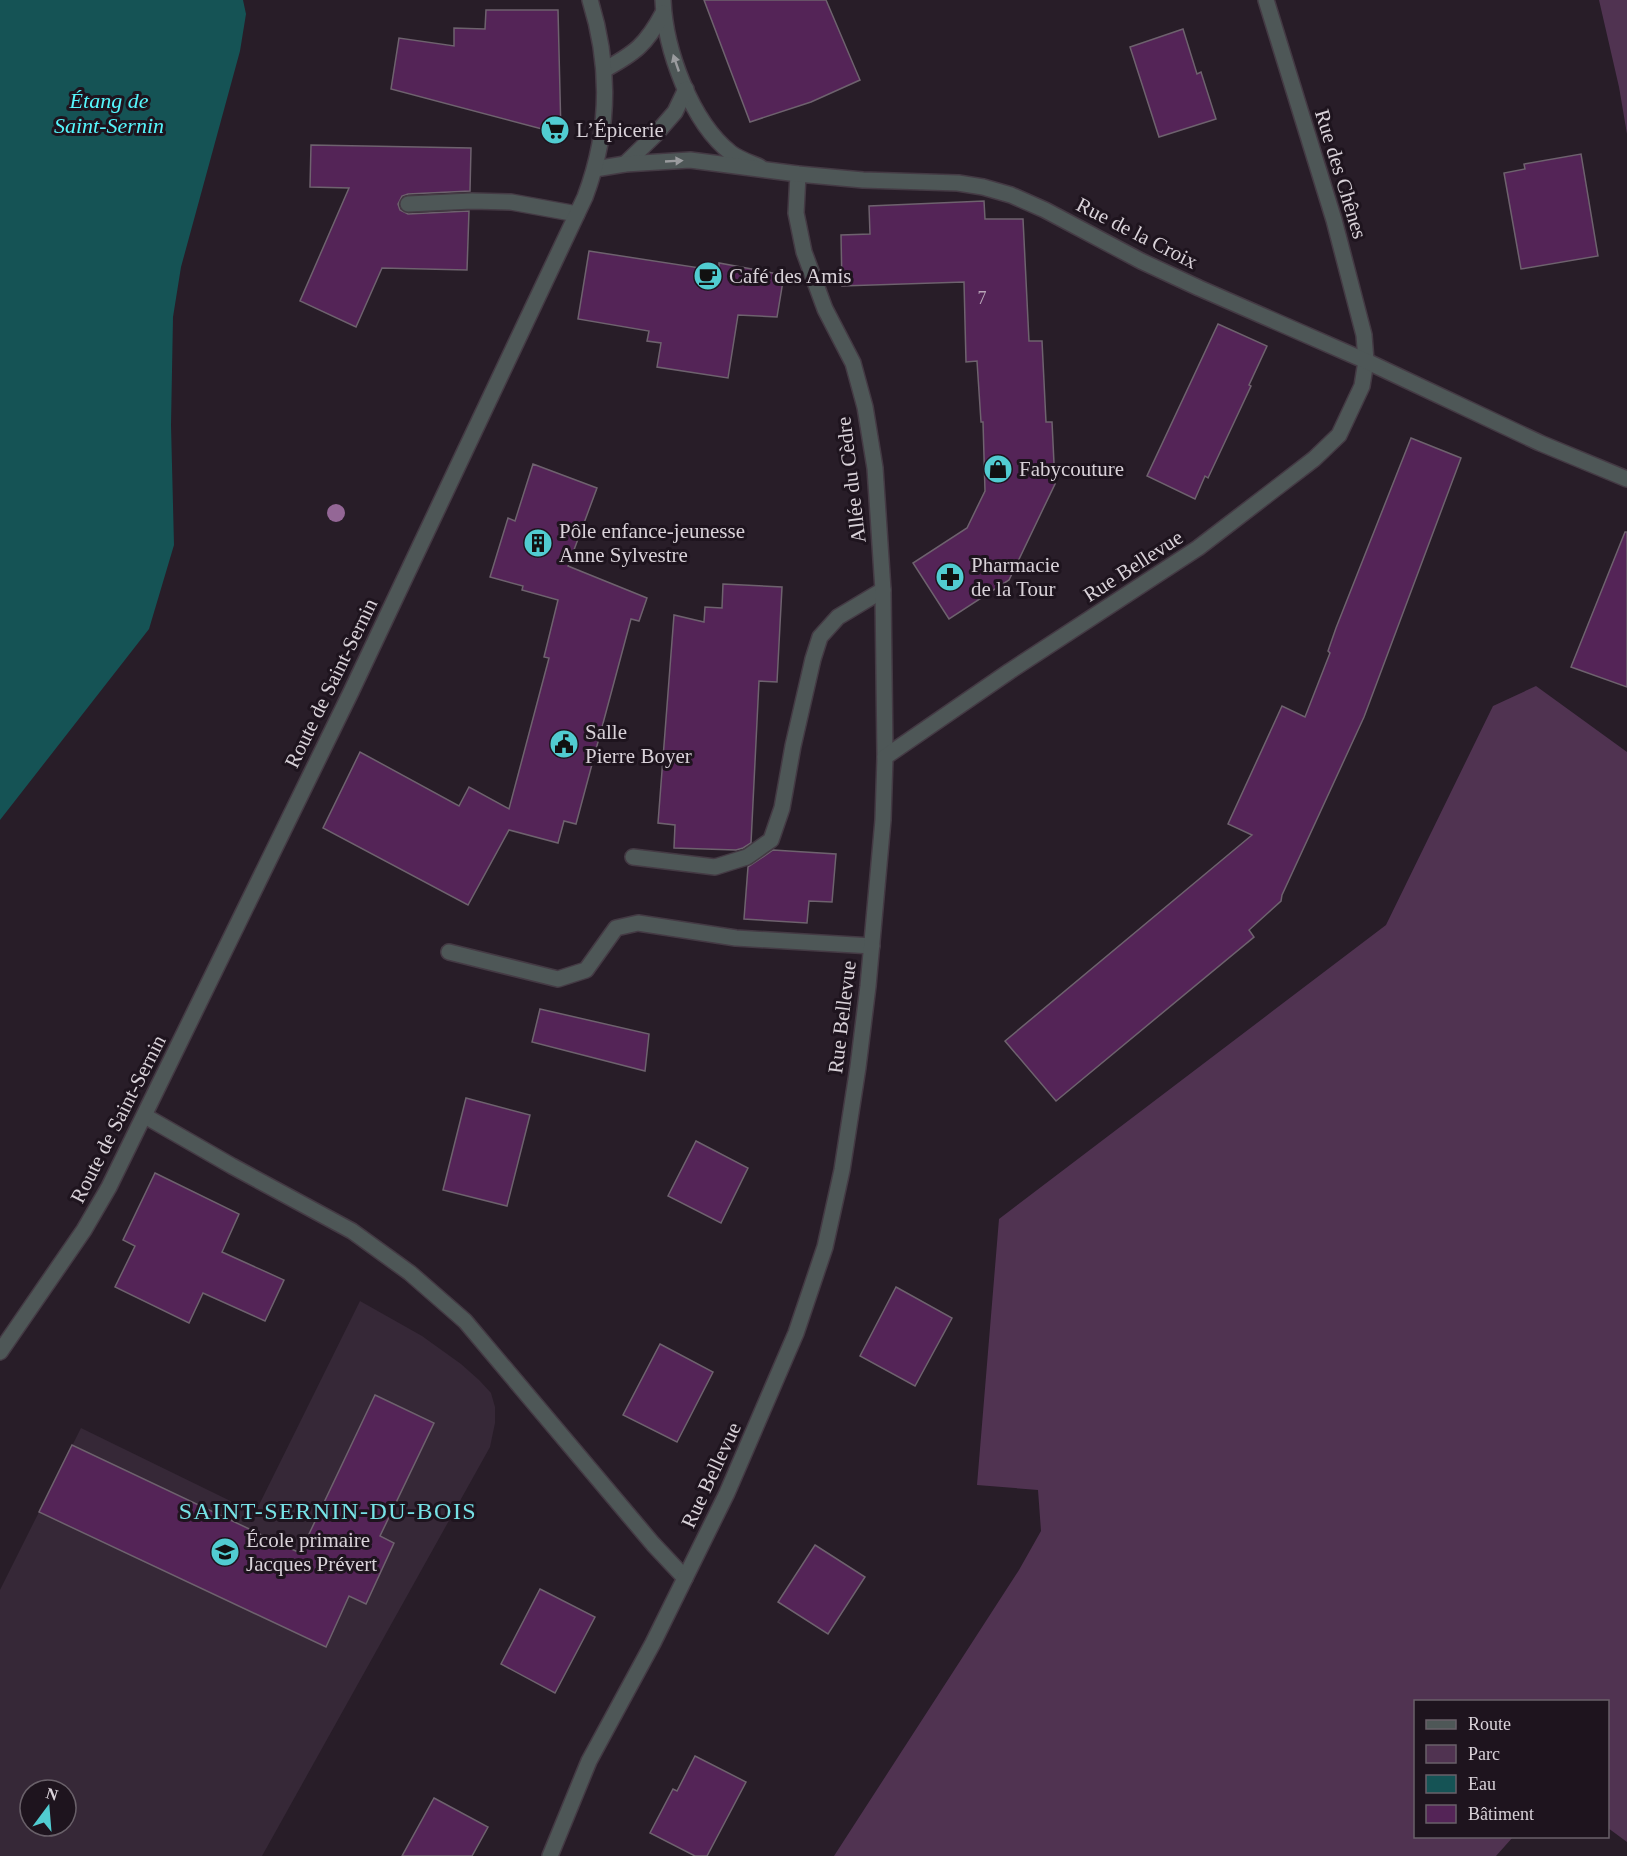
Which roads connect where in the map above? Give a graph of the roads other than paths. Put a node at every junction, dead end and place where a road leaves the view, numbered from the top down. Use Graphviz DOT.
graph roads {
  1 [pos="590,0"];
  2 [pos="1266,0"];
  3 [pos="663,7"];
  4 [pos="604,70"];
  5 [pos="686,89"];
  6 [pos="625,164"];
  7 [pos="763,168"];
  8 [pos="596,169"];
  9 [pos="798,174"];
  10 [pos="408,204"];
  11 [pos="577,213"];
  12 [pos="1366,361"];
  13 [pos="1627,479"];
  14 [pos="883,590"];
  15 [pos="885,757"];
  16 [pos="633,857"];
  17 [pos="872,946"];
  18 [pos="448,952"];
  19 [pos="145,1116"];
  20 [pos="0,1352"];
  21 [pos="685,1578"];
  22 [pos="550,1856"];
  1 -- 4 [label="street, Route de Saint-Sernin"];
  2 -- 12 [label="street, Rue des Chênes"];
  3 -- 4 [label="street"];
  5 -- 3 [label="street, one-way"];
  4 -- 8 [label="street, Route de Saint-Sernin"];
  5 -- 6 [label="street"];
  5 -- 7 [label="street"];
  6 -- 7 [label="street, Rue de la Croix, one-way"];
  6 -- 8 [label="street, Rue de la Croix"];
  7 -- 9 [label="street, Rue de la Croix"];
  8 -- 11 [label="street, Route de Saint-Sernin"];
  9 -- 12 [label="street, Rue de la Croix"];
  9 -- 14 [label="street, Allée du Cèdre"];
  10 -- 11 [label="street"];
  11 -- 19 [label="street, Route de Saint-Sernin"];
  12 -- 13 [label="street, Rue de la Croix"];
  12 -- 15 [label="street, Rue Bellevue"];
  14 -- 15 [label="street, Allée du Cèdre"];
  14 -- 16 [label="street"];
  15 -- 17 [label="street, Rue Bellevue"];
  17 -- 18 [label="street"];
  17 -- 21 [label="street, Rue Bellevue"];
  19 -- 20 [label="street, Route de Saint-Sernin"];
  19 -- 21 [label="street"];
  21 -- 22 [label="street, Rue Bellevue"];
}
